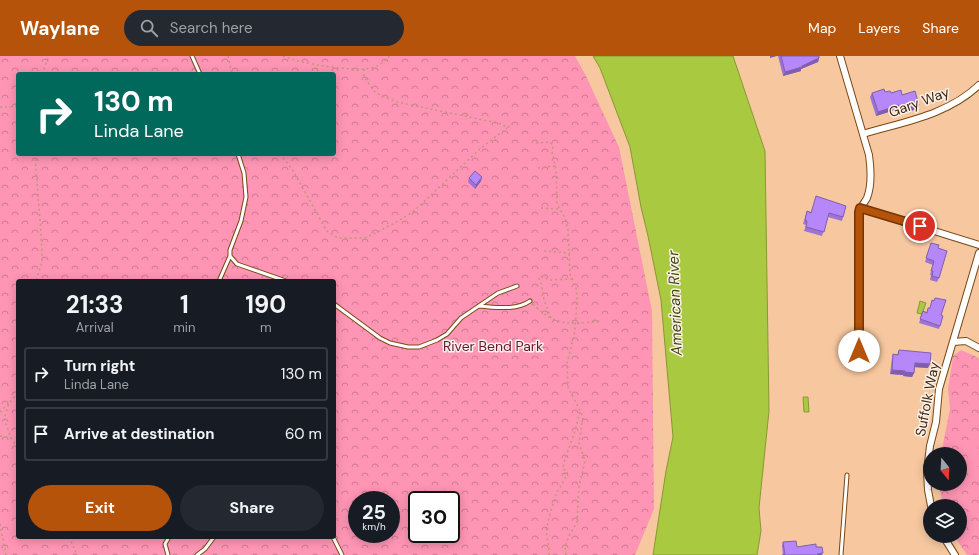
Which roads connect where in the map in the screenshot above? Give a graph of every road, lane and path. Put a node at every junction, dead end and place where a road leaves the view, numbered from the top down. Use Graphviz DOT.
graph roads {
  1 [pos="48,56"];
  2 [pos="192,56"];
  3 [pos="228,56"];
  4 [pos="283,56"];
  5 [pos="390,56"];
  6 [pos="840,56"];
  7 [pos="364,69"];
  8 [pos="43,72"];
  9 [pos="199,72"];
  10 [pos="232,72"];
  11 [pos="979,85"];
  12 [pos="16,106"];
  13 [pos="0,107"];
  14 [pos="512,124"];
  15 [pos="507,128"];
  16 [pos="863,134"];
  17 [pos="536,143"];
  18 [pos="36,156"];
  19 [pos="239,156"];
  20 [pos="282,156"];
  21 [pos="555,166"];
  22 [pos="538,168"];
  23 [pos="541,208"];
  24 [pos="860,208"];
  25 [pos="559,209"];
  26 [pos="979,245"];
  27 [pos="544,251"];
  28 [pos="570,253"];
  29 [pos="979,253"];
  30 [pos="230,256"];
  31 [pos="37,279"];
  32 [pos="220,279"];
  33 [pos="280,279"];
  34 [pos="572,279"];
  35 [pos="517,286"];
  36 [pos="530,301"];
  37 [pos="336,305"];
  38 [pos="479,306"];
  39 [pos="551,318"];
  40 [pos="599,321"];
  41 [pos="575,324"];
  42 [pos="953,342"];
  43 [pos="979,348"];
  44 [pos="859,351"];
  45 [pos="16,396"];
  46 [pos="10,403"];
  47 [pos="0,412"];
  48 [pos="580,412"];
  49 [pos="0,436"];
  50 [pos="11,438"];
  51 [pos="16,446"];
  52 [pos="847,475"];
  53 [pos="930,499"];
  54 [pos="0,524"];
  55 [pos="70,539"];
  56 [pos="168,539"];
  57 [pos="212,539"];
  58 [pos="334,539"];
  59 [pos="947,543"];
  60 [pos="6,555"];
  61 [pos="77,555"];
  62 [pos="168,555"];
  63 [pos="197,555"];
  64 [pos="342,555"];
  65 [pos="549,555"];
  66 [pos="566,555"];
  67 [pos="841,555"];
  68 [pos="955,555"];
  1 -- 8 [label="path"];
  2 -- 9 [label="lane"];
  3 -- 10 [label="path"];
  4 -- 7 [label="path"];
  5 -- 7 [label="path"];
  6 -- 16 [label="street"];
  7 -- 15 [label="path"];
  11 -- 16 [label="street, Gary Way"];
  12 -- 13 [label="path"];
  14 -- 15 [label="path"];
  15 -- 20 [label="path"];
  16 -- 24 [label="street"];
  17 -- 21 [label="path"];
  18 -- 31 [label="path"];
  19 -- 30 [label="lane"];
  21 -- 22 [label="path"];
  21 -- 25 [label="path"];
  23 -- 25 [label="path"];
  24 -- 26 [label="street"];
  24 -- 44 [label="street"];
  25 -- 28 [label="path"];
  27 -- 28 [label="path"];
  28 -- 34 [label="path"];
  29 -- 42 [label="street, Suffolk Way"];
  30 -- 32 [label="lane"];
  30 -- 33 [label="lane"];
  34 -- 39 [label="path"];
  34 -- 41 [label="path"];
  35 -- 38 [label="lane"];
  36 -- 38 [label="lane"];
  36 -- 39 [label="path"];
  37 -- 38 [label="lane"];
  39 -- 41 [label="path"];
  40 -- 41 [label="path"];
  41 -- 48 [label="path"];
  42 -- 43 [label="street"];
  42 -- 53 [label="street, Suffolk Way"];
  45 -- 46 [label="path"];
  46 -- 47 [label="path"];
  46 -- 50 [label="path"];
  48 -- 65 [label="path"];
  48 -- 66 [label="path"];
  49 -- 50 [label="path"];
  50 -- 51 [label="path"];
  52 -- 67 [label="lane"];
  54 -- 60 [label="path"];
  55 -- 61 [label="path"];
  56 -- 62 [label="lane"];
  57 -- 63 [label="lane"];
  58 -- 64 [label="lane"];
  59 -- 68 [label="street"];
}
